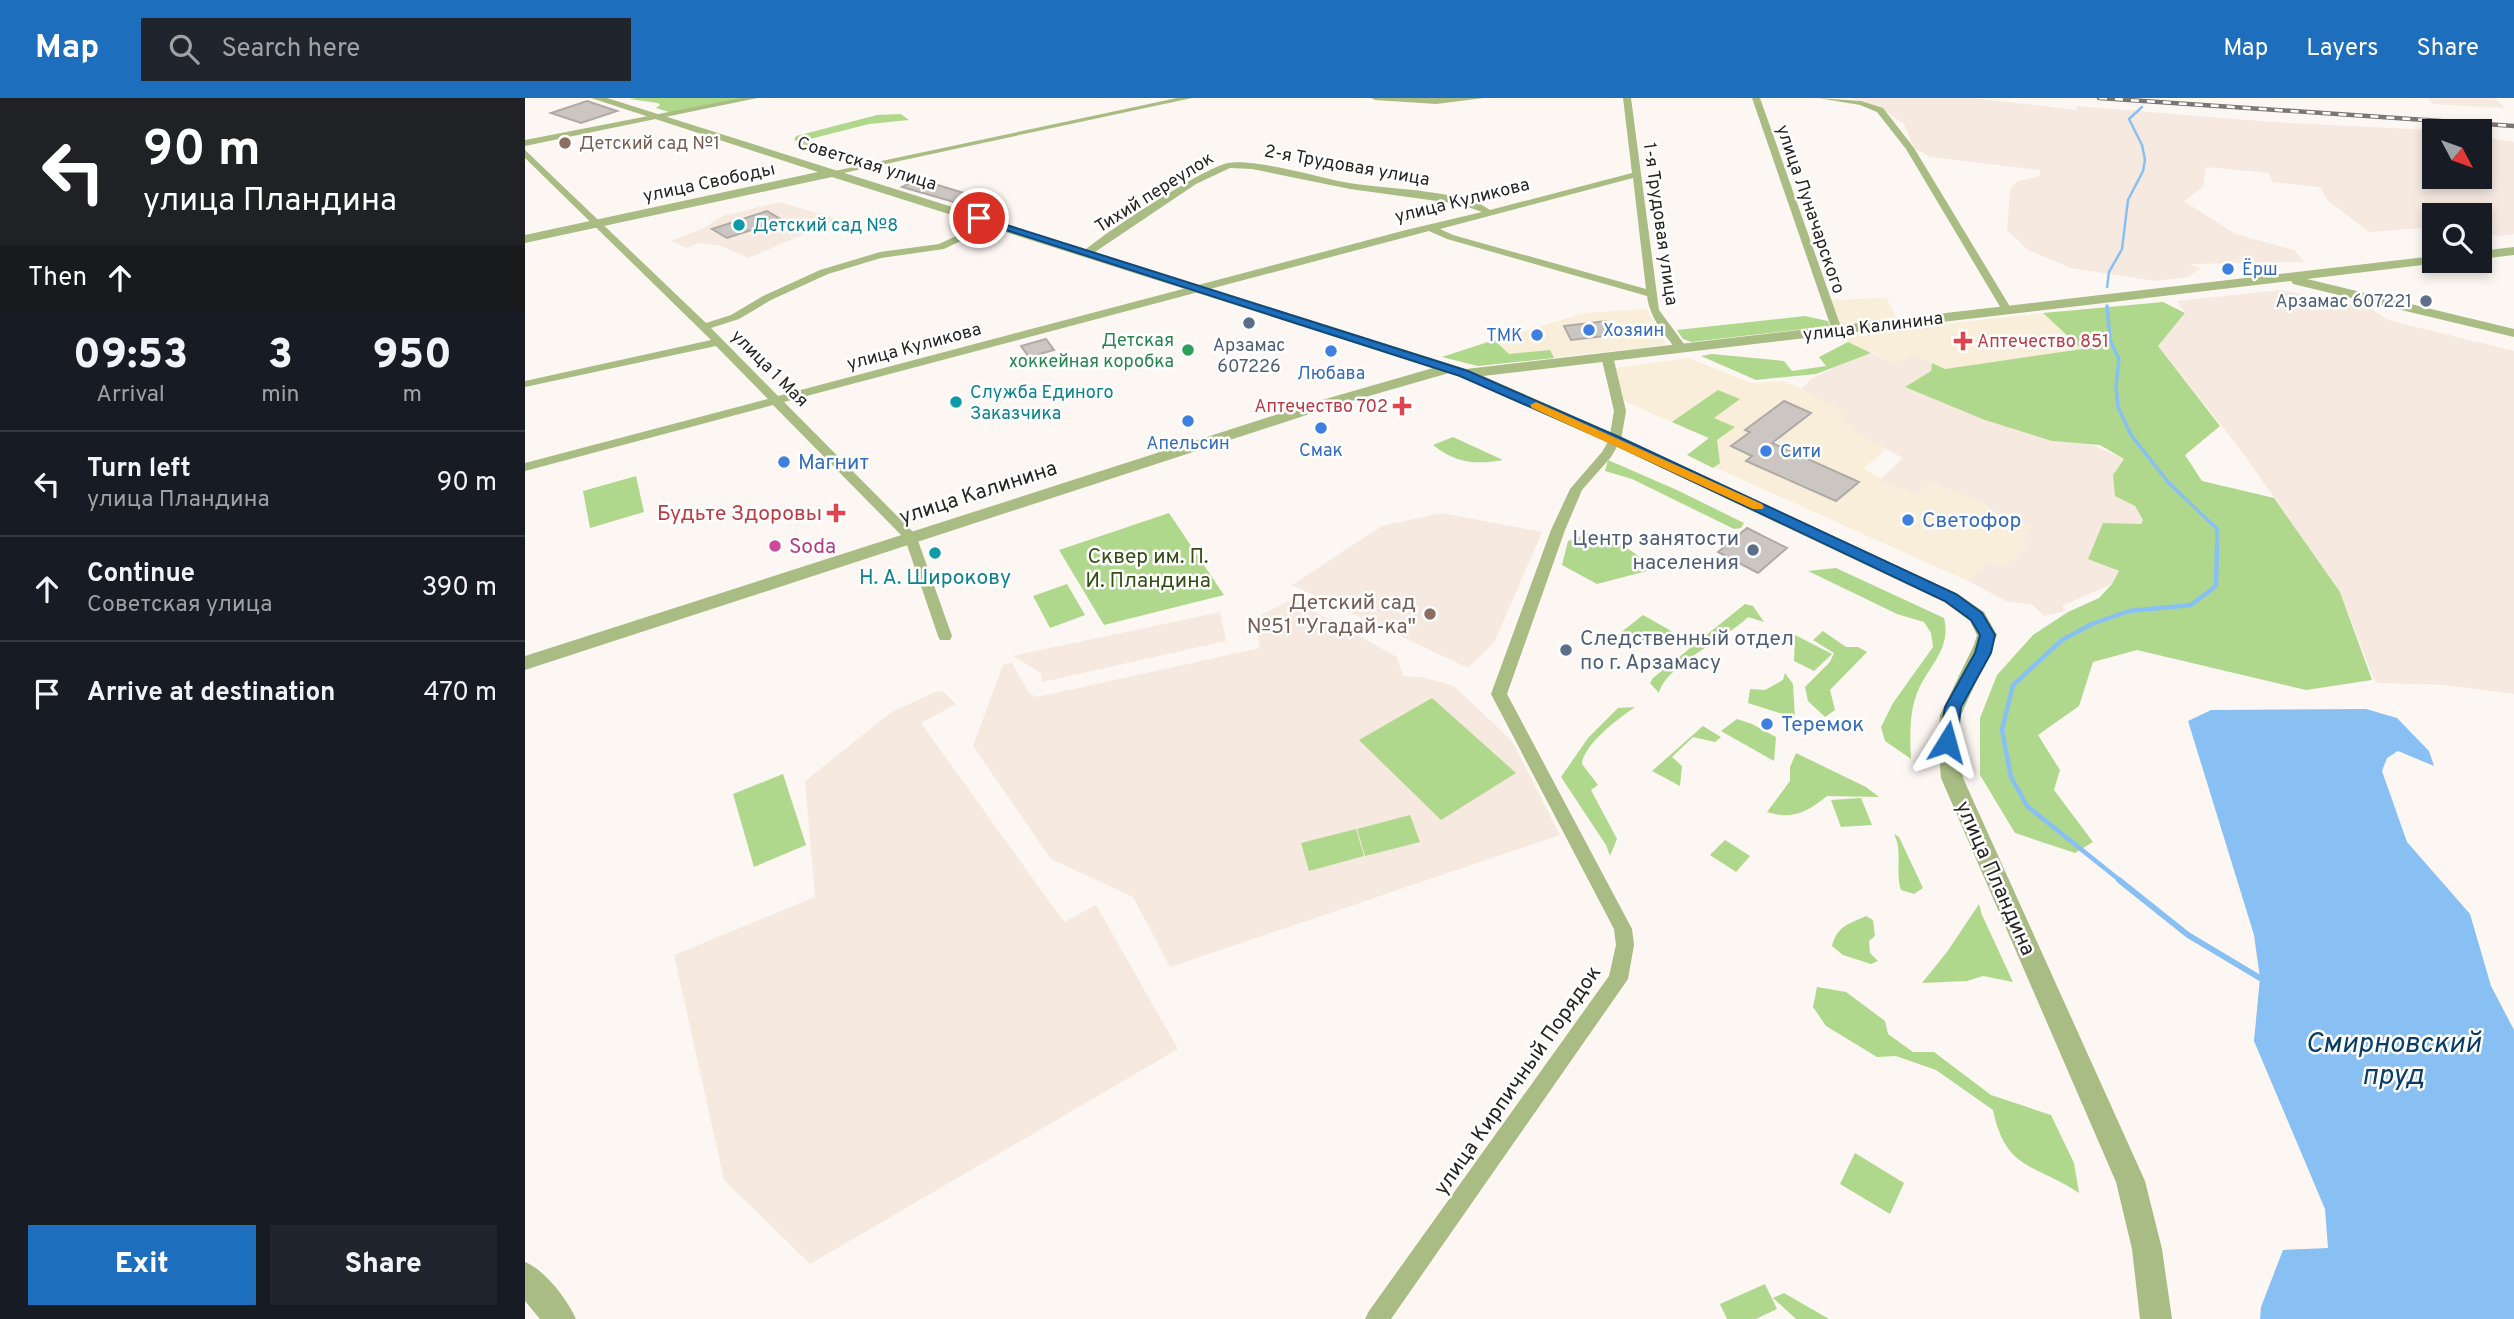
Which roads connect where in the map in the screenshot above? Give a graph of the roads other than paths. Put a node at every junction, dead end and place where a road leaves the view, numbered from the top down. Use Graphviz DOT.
graph roads {
  1 [pos="596,98"];
  2 [pos="753,98"];
  3 [pos="1148,98"];
  4 [pos="1188,98"];
  5 [pos="1375,98"];
  6 [pos="1480,98"];
  7 [pos="1627,98"];
  8 [pos="1756,98"];
  9 [pos="1822,98"];
  10 [pos="1159,104"];
  11 [pos="660,117"];
  12 [pos="525,143"];
  13 [pos="525,153"];
  14 [pos="1238,164"];
  15 [pos="834,172"];
  16 [pos="1638,174"];
  17 [pos="1489,213"];
  18 [pos="993,222"];
  19 [pos="596,224"];
  20 [pos="1430,228"];
  21 [pos="525,239"];
  22 [pos="2514,251"];
  23 [pos="1088,252"];
  24 [pos="2492,254"];
  25 [pos="2422,261"];
  26 [pos="2282,278"];
  27 [pos="1198,288"];
  28 [pos="1653,294"];
  29 [pos="2007,310"];
  30 [pos="704,327"];
  31 [pos="1837,330"];
  32 [pos="2514,333"];
  33 [pos="717,342"];
  34 [pos="1681,348"];
  35 [pos="1607,356"];
  36 [pos="1446,369"];
  37 [pos="1464,373"];
  38 [pos="525,384"];
  39 [pos="775,401"];
  40 [pos="1615,440"];
  41 [pos="525,467"];
  42 [pos="911,538"];
  43 [pos="945,636"];
  44 [pos="525,663"];
  45 [pos="525,1277"];
  46 [pos="560,1319"];
  47 [pos="1377,1319"];
  48 [pos="2157,1319"];
  1 -- 11 [label="street, Советская улица"];
  2 -- 11 [label="street"];
  3 -- 10 [label="street"];
  4 -- 10 [label="street, улица Свободы"];
  5 -- 6 [label="street"];
  7 -- 16 [label="street, 1-я Трудовая улица"];
  8 -- 31 [label="street, улица Луначарского"];
  9 -- 29 [label="street"];
  10 -- 15 [label="street, улица Свободы"];
  11 -- 12 [label="street"];
  11 -- 15 [label="street, Советская улица"];
  13 -- 19 [label="street, улица 1 Мая"];
  14 -- 17 [label="street, 2-я Трудовая улица"];
  14 -- 23 [label="street, Тихий переулок"];
  15 -- 18 [label="street, Советская улица"];
  15 -- 19 [label="street, улица Свободы"];
  16 -- 17 [label="street, улица Куликова"];
  16 -- 28 [label="street, 1-я Трудовая улица"];
  17 -- 20 [label="street, улица Куликова"];
  18 -- 23 [label="street, Советская улица"];
  18 -- 30 [label="street"];
  19 -- 21 [label="street, улица Свободы"];
  19 -- 30 [label="street, улица 1 Мая"];
  20 -- 27 [label="street, улица Куликова"];
  20 -- 28 [label="street"];
  22 -- 24 [label="street"];
  23 -- 27 [label="street, Советская улица"];
  25 -- 26 [label="street, улица Калинина"];
  26 -- 29 [label="street, улица Калинина"];
  26 -- 32 [label="street"];
  27 -- 36 [label="street, Советская улица"];
  27 -- 39 [label="street, улица Куликова"];
  28 -- 34 [label="street, 1-я Трудовая улица"];
  29 -- 31 [label="street, улица Калинина"];
  30 -- 33 [label="street, улица 1 Мая"];
  31 -- 34 [label="street, улица Калинина"];
  33 -- 38 [label="street"];
  33 -- 39 [label="street, улица 1 Мая"];
  34 -- 35 [label="street, улица Калинина"];
  35 -- 37 [label="street, улица Калинина"];
  35 -- 40 [label="street"];
  36 -- 37 [label="street, Советская улица"];
  36 -- 42 [label="street, улица Калинина"];
  37 -- 40 [label="street, улица Пландина"];
  39 -- 41 [label="street, улица Куликова"];
  39 -- 42 [label="street, улица 1 Мая"];
  40 -- 47 [label="street, улица Кирпичный Порядок"];
  40 -- 48 [label="street, улица Пландина"];
  42 -- 43 [label="street, улица 1 Мая"];
  42 -- 44 [label="street, улица Калинина"];
  45 -- 46 [label="street"];
}
